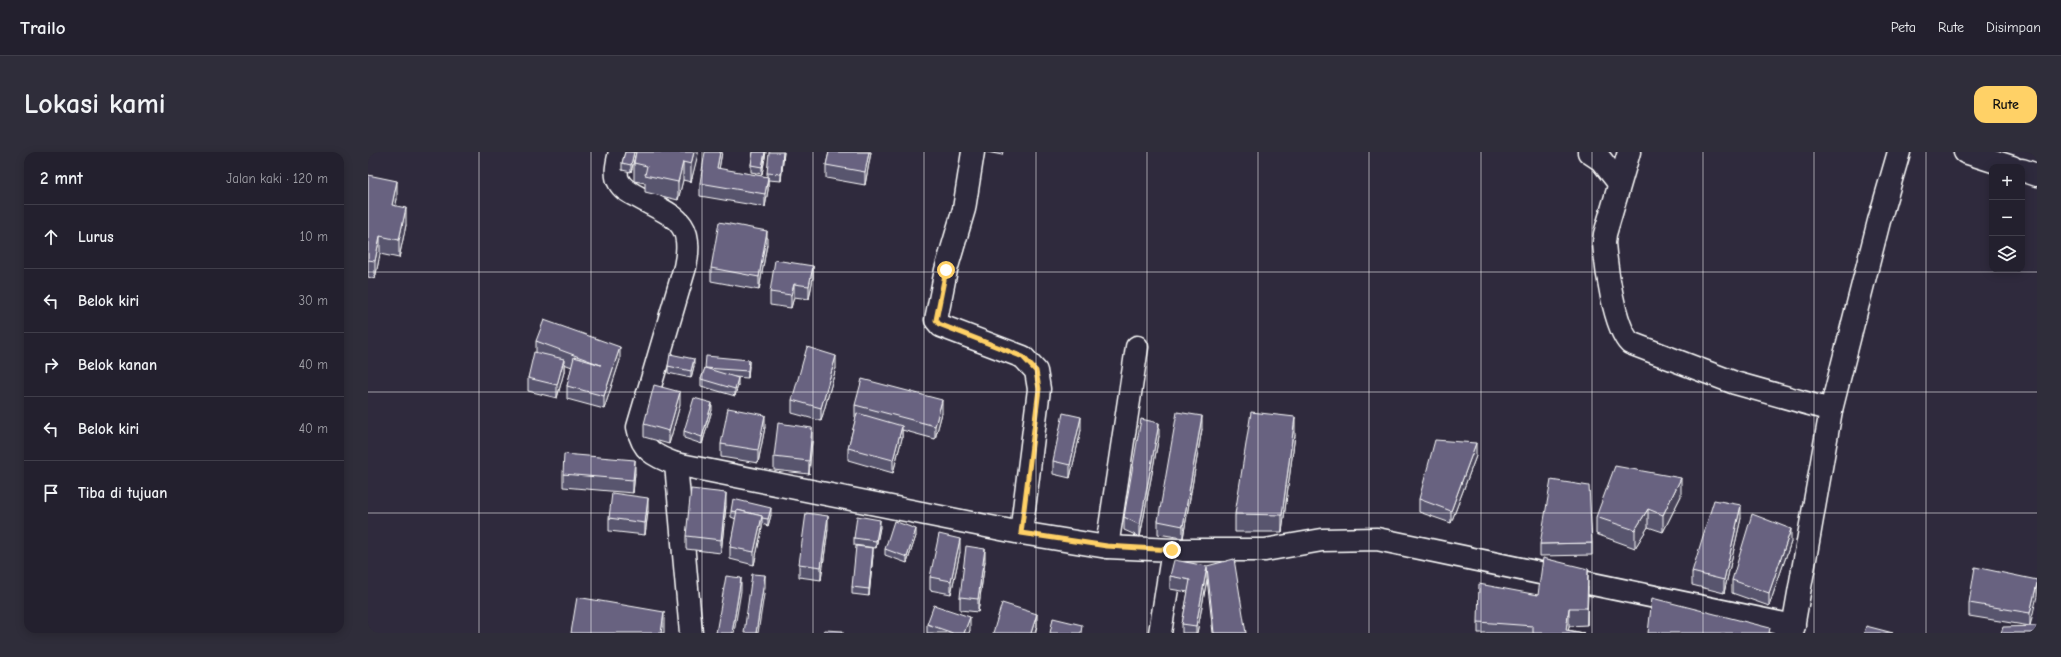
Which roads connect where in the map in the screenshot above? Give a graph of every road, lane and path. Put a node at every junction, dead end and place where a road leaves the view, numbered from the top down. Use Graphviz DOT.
graph roads {
  1 [pos="620,152"];
  2 [pos="973,152"];
  3 [pos="1589,152"];
  4 [pos="1629,152"];
  5 [pos="1899,152"];
  6 [pos="1965,152"];
  7 [pos="2003,164"];
  8 [pos="2025,171"];
  9 [pos="2037,175"];
  10 [pos="1619,183"];
  11 [pos="1137,346"];
  12 [pos="1831,410"];
  13 [pos="676,464"];
  14 [pos="1021,533"];
  15 [pos="1107,546"];
  16 [pos="1172,550"];
  17 [pos="1793,629"];
  18 [pos="691,633"];
  19 [pos="1160,633"];
  1 -- 13 [label="street"];
  2 -- 14 [label="street"];
  3 -- 10 [label="street"];
  4 -- 10 [label="street"];
  5 -- 12 [label="street"];
  6 -- 7 [label="street"];
  8 -- 9 [label="street"];
  10 -- 12 [label="street"];
  11 -- 15 [label="street"];
  12 -- 17 [label="street"];
  13 -- 14 [label="street"];
  13 -- 18 [label="street"];
  14 -- 15 [label="street"];
  15 -- 16 [label="street"];
  16 -- 17 [label="street"];
  16 -- 19 [label="street"];
}
